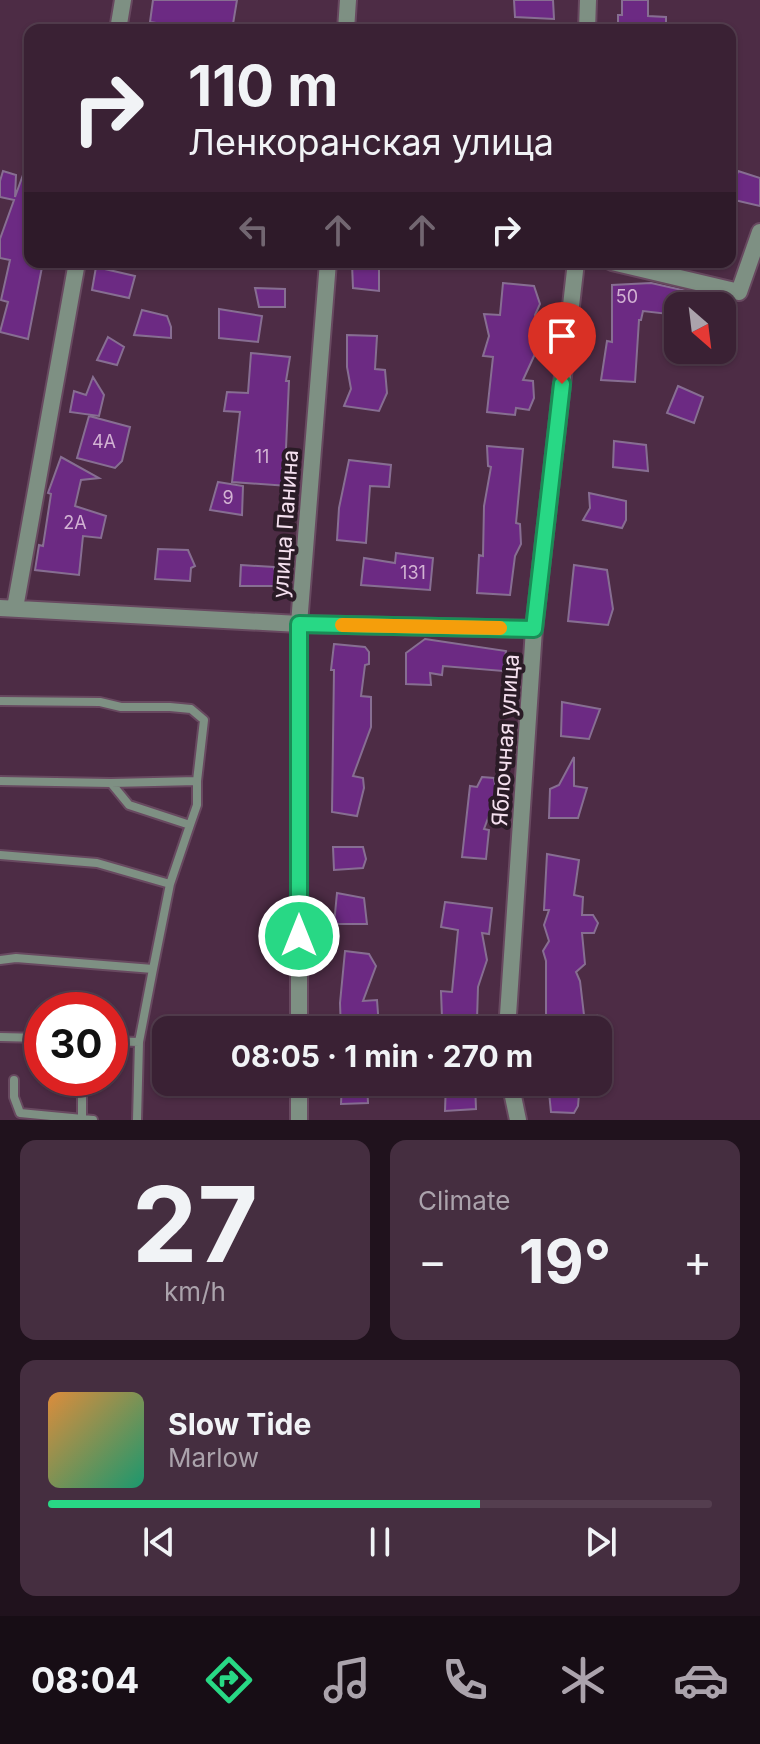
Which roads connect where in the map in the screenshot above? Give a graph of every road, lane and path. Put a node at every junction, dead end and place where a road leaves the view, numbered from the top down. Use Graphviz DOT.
graph roads {
  1 [pos="123,0"];
  2 [pos="348,0"];
  3 [pos="588,0"];
  4 [pos="119,24"];
  5 [pos="346,24"];
  6 [pos="587,24"];
  7 [pos="760,232"];
  8 [pos="76,268"];
  9 [pos="328,268"];
  10 [pos="575,268"];
  11 [pos="637,268"];
  12 [pos="7,608"];
  13 [pos="299,624"];
  14 [pos="534,629"];
  15 [pos="0,701"];
  16 [pos="0,781"];
  17 [pos="197,781"];
  18 [pos="111,783"];
  19 [pos="190,825"];
  20 [pos="0,855"];
  21 [pos="170,884"];
  22 [pos="0,960"];
  23 [pos="153,969"];
  24 [pos="299,1016"];
  25 [pos="508,1016"];
  26 [pos="0,1037"];
  27 [pos="24,1038"];
  28 [pos="128,1042"];
  29 [pos="139,1042"];
  30 [pos="14,1080"];
  31 [pos="82,1096"];
  32 [pos="299,1096"];
  33 [pos="513,1096"];
  34 [pos="82,1119"];
  35 [pos="93,1120"];
  36 [pos="137,1120"];
  37 [pos="299,1120"];
  38 [pos="518,1120"];
  1 -- 4 [label="street"];
  2 -- 5 [label="street"];
  3 -- 6 [label="street"];
  7 -- 11 [label="street"];
  8 -- 12 [label="street"];
  9 -- 13 [label="street, улица Панина"];
  10 -- 14 [label="street, Яблочная улица"];
  12 -- 13 [label="street"];
  13 -- 14 [label="street"];
  13 -- 24 [label="street, улица Панина"];
  14 -- 25 [label="street, Яблочная улица"];
  15 -- 17 [label="lane"];
  16 -- 18 [label="lane"];
  17 -- 18 [label="lane"];
  17 -- 19 [label="lane"];
  18 -- 19 [label="lane"];
  19 -- 21 [label="lane"];
  20 -- 21 [label="lane"];
  21 -- 23 [label="lane"];
  22 -- 23 [label="lane"];
  23 -- 29 [label="lane"];
  26 -- 27 [label="lane"];
  28 -- 29 [label="lane"];
  29 -- 36 [label="lane"];
  30 -- 34 [label="lane"];
  31 -- 34 [label="lane"];
  32 -- 37 [label="street"];
  33 -- 38 [label="street"];
  34 -- 35 [label="lane"];
}
